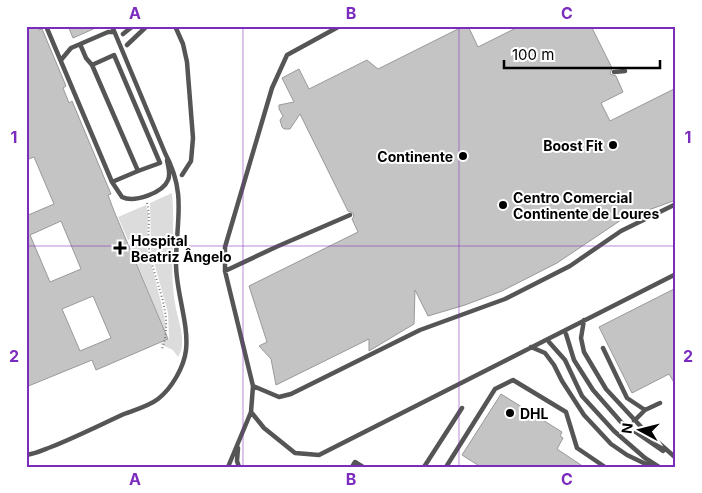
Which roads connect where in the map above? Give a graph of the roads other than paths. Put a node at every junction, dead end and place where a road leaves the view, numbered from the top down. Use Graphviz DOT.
graph roads {
  1 [pos="46,26"];
  2 [pos="112,26"];
  3 [pos="133,26"];
  4 [pos="146,26"];
  5 [pos="175,26"];
  6 [pos="340,26"];
  7 [pos="114,32"];
  8 [pos="123,34"];
  9 [pos="80,44"];
  10 [pos="127,45"];
  11 [pos="61,60"];
  12 [pos="92,65"];
  13 [pos="625,71"];
  14 [pos="614,72"];
  15 [pos="165,153"];
  16 [pos="138,171"];
  17 [pos="182,175"];
  18 [pos="112,182"];
  19 [pos="676,204"];
  20 [pos="350,215"];
  21 [pos="225,271"];
  22 [pos="676,274"];
  23 [pos="584,320"];
  24 [pos="566,334"];
  25 [pos="549,342"];
  26 [pos="532,347"];
  27 [pos="603,348"];
  28 [pos="253,386"];
  29 [pos="660,404"];
  30 [pos="462,408"];
  31 [pos="645,410"];
  32 [pos="251,412"];
  33 [pos="634,421"];
  34 [pos="238,446"];
  35 [pos="27,456"];
  36 [pos="674,458"];
  37 [pos="228,467"];
  38 [pos="239,467"];
  39 [pos="352,467"];
  40 [pos="363,467"];
  41 [pos="424,467"];
  42 [pos="446,467"];
  43 [pos="606,467"];
  44 [pos="652,467"];
  45 [pos="659,467"];
  1 -- 11 [label="lane"];
  2 -- 7 [label="lane"];
  3 -- 8 [label="lane"];
  4 -- 10 [label="lane"];
  5 -- 17 [label="lane"];
  6 -- 21 [label="lane"];
  7 -- 9 [label="lane"];
  7 -- 15 [label="lane"];
  9 -- 11 [label="lane"];
  9 -- 12 [label="lane"];
  11 -- 18 [label="lane"];
  12 -- 16 [label="lane"];
  12 -- 16 [label="lane"];
  13 -- 14 [label="lane"];
  15 -- 18 [label="lane"];
  15 -- 35 [label="lane"];
  16 -- 18 [label="lane"];
  19 -- 28 [label="lane"];
  20 -- 21 [label="lane"];
  21 -- 28 [label="lane"];
  22 -- 23 [label="lane"];
  23 -- 26 [label="lane"];
  23 -- 33 [label="lane"];
  24 -- 36 [label="lane"];
  25 -- 45 [label="lane"];
  26 -- 32 [label="lane"];
  26 -- 44 [label="lane"];
  27 -- 31 [label="lane"];
  28 -- 32 [label="lane"];
  29 -- 31 [label="lane"];
  30 -- 41 [label="lane"];
  31 -- 33 [label="lane"];
  32 -- 34 [label="lane"];
  33 -- 36 [label="lane"];
  34 -- 37 [label="lane"];
  34 -- 38 [label="lane"];
  39 -- 40 [label="lane"];
  42 -- 43 [label="lane"];
}
